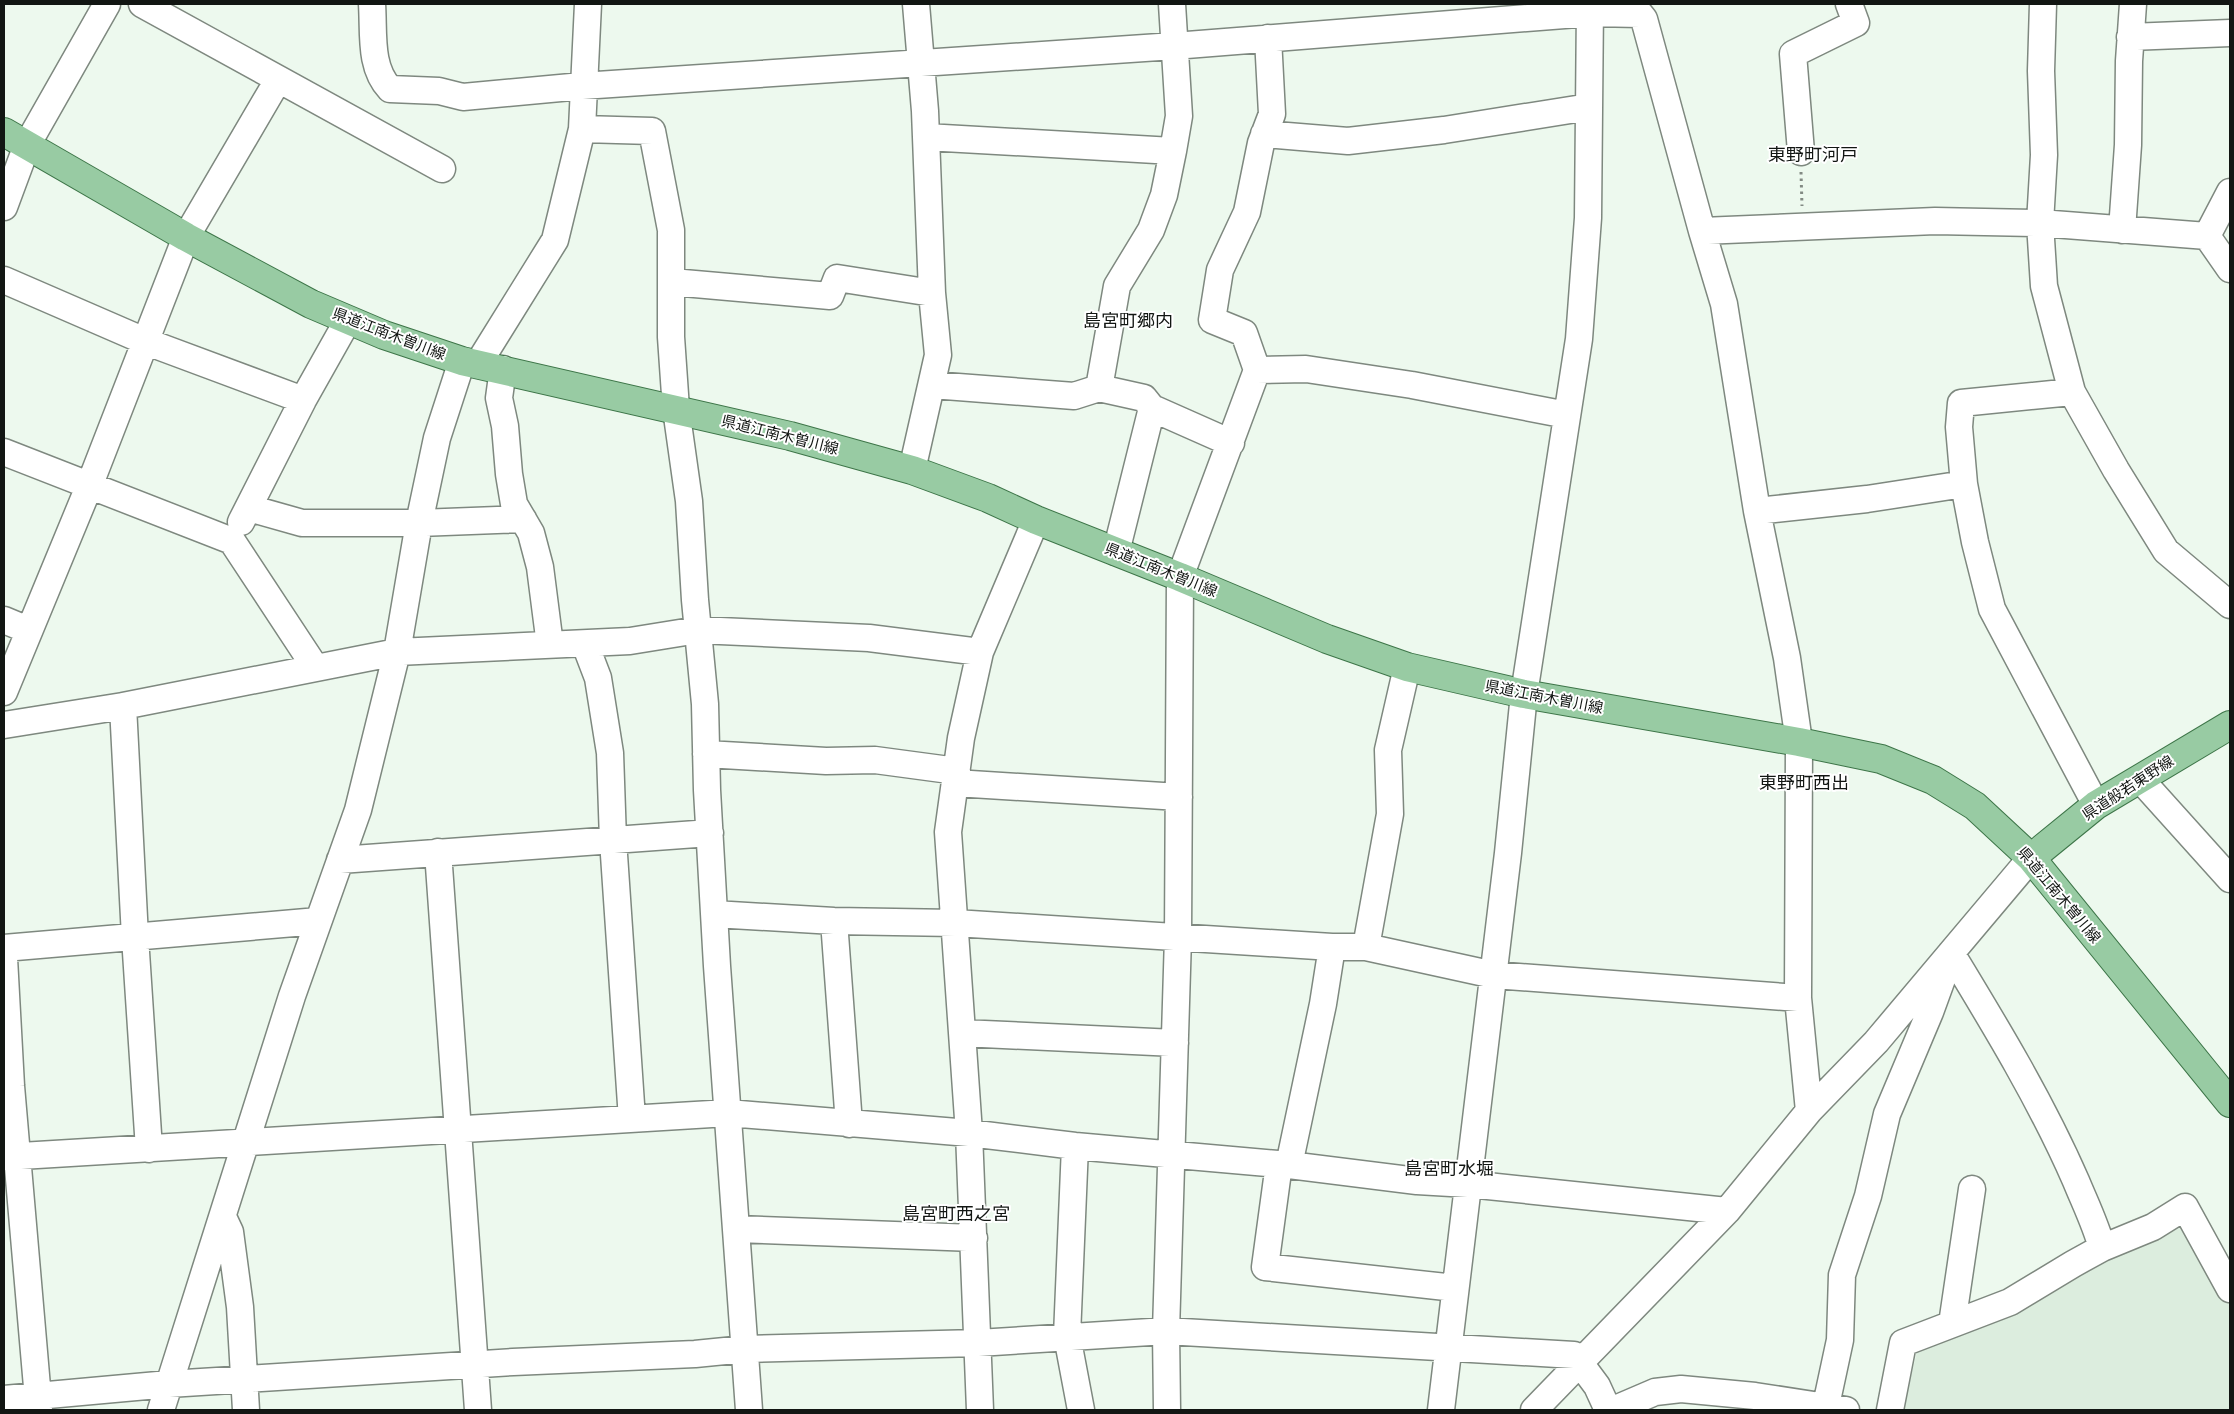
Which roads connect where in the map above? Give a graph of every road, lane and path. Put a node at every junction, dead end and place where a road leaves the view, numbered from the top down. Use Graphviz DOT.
graph roads {
  1 [pos="107,4"];
  2 [pos="142,4"];
  3 [pos="372,4"];
  4 [pos="588,4"];
  5 [pos="916,4"];
  6 [pos="1172,4"];
  7 [pos="1849,4"];
  8 [pos="2043,4"];
  9 [pos="2133,4"];
  10 [pos="1590,8"];
  11 [pos="2230,33"];
  12 [pos="2130,37"];
  13 [pos="1268,38"];
  14 [pos="1174,46"];
  15 [pos="920,63"];
  16 [pos="278,80"];
  17 [pos="582,86"];
  18 [pos="1589,107"];
  19 [pos="582,129"];
  20 [pos="4,132"];
  21 [pos="1264,134"];
  22 [pos="926,137"];
  23 [pos="27,145"];
  24 [pos="1173,151"];
  25 [pos="1801,152"];
  26 [pos="442,169"];
  27 [pos="2230,192"];
  28 [pos="4,207"];
  29 [pos="2040,223"];
  30 [pos="1802,228"];
  31 [pos="2122,230"];
  32 [pos="1702,231"];
  33 [pos="2208,236"];
  34 [pos="186,237"];
  35 [pos="2230,269"];
  36 [pos="4,280"];
  37 [pos="672,282"];
  38 [pos="932,293"];
  39 [pos="348,320"];
  40 [pos="146,342"];
  41 [pos="481,365"];
  42 [pos="1257,370"];
  43 [pos="932,385"];
  44 [pos="1099,388"];
  45 [pos="2072,392"];
  46 [pos="303,400"];
  47 [pos="1152,408"];
  48 [pos="676,409"];
  49 [pos="1567,415"];
  50 [pos="1231,443"];
  51 [pos="4,452"];
  52 [pos="912,470"];
  53 [pos="90,484"];
  54 [pos="1964,484"];
  55 [pos="249,508"];
  56 [pos="1757,511"];
  57 [pos="523,519"];
  58 [pos="1036,520"];
  59 [pos="419,523"];
  60 [pos="232,541"];
  61 [pos="1116,552"];
  62 [pos="1180,577"];
  63 [pos="2230,605"];
  64 [pos="4,620"];
  65 [pos="28,630"];
  66 [pos="698,630"];
  67 [pos="585,644"];
  68 [pos="550,645"];
  69 [pos="397,652"];
  70 [pos="980,652"];
  71 [pos="315,667"];
  72 [pos="1407,667"];
  73 [pos="4,692"];
  74 [pos="1524,694"];
  75 [pos="123,706"];
  76 [pos="4,725"];
  77 [pos="2230,725"];
  78 [pos="1799,742"];
  79 [pos="706,754"];
  80 [pos="956,777"];
  81 [pos="2140,779"];
  82 [pos="1178,797"];
  83 [pos="2096,805"];
  84 [pos="710,834"];
  85 [pos="613,840"];
  86 [pos="438,852"];
  87 [pos="2031,858"];
  88 [pos="340,860"];
  89 [pos="2230,879"];
  90 [pos="714,914"];
  91 [pos="318,921"];
  92 [pos="834,921"];
  93 [pos="955,922"];
  94 [pos="134,937"];
  95 [pos="1178,937"];
  96 [pos="1332,947"];
  97 [pos="1366,947"];
  98 [pos="4,948"];
  99 [pos="1951,953"];
  100 [pos="4,958"];
  101 [pos="1494,975"];
  102 [pos="1798,998"];
  103 [pos="962,1032"];
  104 [pos="1175,1043"];
  105 [pos="2230,1103"];
  106 [pos="1809,1111"];
  107 [pos="728,1113"];
  108 [pos="632,1119"];
  109 [pos="849,1124"];
  110 [pos="459,1128"];
  111 [pos="969,1132"];
  112 [pos="247,1144"];
  113 [pos="1075,1146"];
  114 [pos="149,1149"];
  115 [pos="1172,1154"];
  116 [pos="10,1157"];
  117 [pos="1284,1165"];
  118 [pos="1468,1184"];
  119 [pos="1972,1189"];
  120 [pos="1727,1211"];
  121 [pos="223,1216"];
  122 [pos="737,1229"];
  123 [pos="974,1238"];
  124 [pos="2102,1248"];
  125 [pos="1455,1288"];
  126 [pos="2230,1289"];
  127 [pos="1952,1324"];
  128 [pos="1166,1331"];
  129 [pos="1067,1336"];
  130 [pos="978,1343"];
  131 [pos="1449,1347"];
  132 [pos="745,1349"];
  133 [pos="475,1365"];
  134 [pos="1580,1365"];
  135 [pos="244,1379"];
  136 [pos="169,1384"];
  137 [pos="4,1400"];
  138 [pos="38,1404"];
  139 [pos="1832,1409"];
  140 [pos="161,1410"];
  141 [pos="246,1410"];
  142 [pos="478,1410"];
  143 [pos="749,1410"];
  144 [pos="980,1410"];
  145 [pos="1081,1410"];
  146 [pos="1167,1410"];
  147 [pos="1441,1410"];
  148 [pos="1534,1410"];
  149 [pos="1608,1410"];
  150 [pos="1613,1410"];
  151 [pos="1890,1410"];
  1 -- 23 [label="street"];
  2 -- 16 [label="street"];
  3 -- 17 [label="street"];
  4 -- 17 [label="street"];
  5 -- 15 [label="street"];
  6 -- 14 [label="street"];
  7 -- 25 [label="street"];
  8 -- 29 [label="street"];
  9 -- 12 [label="street"];
  10 -- 13 [label="street"];
  10 -- 18 [label="street"];
  10 -- 32 [label="street"];
  11 -- 12 [label="street"];
  12 -- 31 [label="street"];
  13 -- 14 [label="street"];
  13 -- 21 [label="street"];
  14 -- 15 [label="street"];
  14 -- 24 [label="street"];
  15 -- 17 [label="street"];
  15 -- 22 [label="street"];
  16 -- 26 [label="street"];
  16 -- 34 [label="street"];
  17 -- 19 [label="street"];
  18 -- 21 [label="street"];
  18 -- 49 [label="street"];
  19 -- 37 [label="street"];
  19 -- 41 [label="street"];
  20 -- 23 [label="main road, 県道江南木曽川線"];
  21 -- 42 [label="street"];
  22 -- 24 [label="street"];
  22 -- 38 [label="street"];
  23 -- 28 [label="street"];
  23 -- 34 [label="main road, 県道江南木曽川線"];
  24 -- 44 [label="street"];
  25 -- 30 [label="path"];
  27 -- 33 [label="street"];
  29 -- 30 [label="street"];
  29 -- 31 [label="street"];
  29 -- 45 [label="street"];
  30 -- 32 [label="street"];
  31 -- 33 [label="street"];
  32 -- 56 [label="street"];
  33 -- 35 [label="street"];
  34 -- 39 [label="main road, 県道江南木曽川線"];
  34 -- 40 [label="street"];
  36 -- 40 [label="street"];
  37 -- 38 [label="street"];
  37 -- 48 [label="street"];
  38 -- 43 [label="street"];
  39 -- 41 [label="main road, 県道江南木曽川線"];
  39 -- 46 [label="street"];
  40 -- 46 [label="street"];
  40 -- 53 [label="street"];
  41 -- 48 [label="main road, 県道江南木曽川線"];
  41 -- 57 [label="street"];
  41 -- 59 [label="street"];
  42 -- 49 [label="street"];
  42 -- 50 [label="street"];
  43 -- 44 [label="street"];
  43 -- 52 [label="street"];
  44 -- 47 [label="street"];
  45 -- 54 [label="street"];
  45 -- 63 [label="street"];
  46 -- 55 [label="street"];
  47 -- 50 [label="street"];
  47 -- 61 [label="street"];
  48 -- 52 [label="main road, 県道江南木曽川線"];
  48 -- 66 [label="street"];
  49 -- 74 [label="street"];
  50 -- 62 [label="street"];
  51 -- 53 [label="street"];
  52 -- 58 [label="main road, 県道江南木曽川線"];
  53 -- 60 [label="street"];
  53 -- 65 [label="street"];
  54 -- 56 [label="street"];
  54 -- 83 [label="street"];
  55 -- 59 [label="street"];
  55 -- 60 [label="street"];
  56 -- 78 [label="street"];
  57 -- 59 [label="street"];
  57 -- 68 [label="street"];
  58 -- 61 [label="main road, 県道江南木曽川線"];
  58 -- 70 [label="street"];
  59 -- 69 [label="street"];
  60 -- 71 [label="street"];
  61 -- 62 [label="main road, 県道江南木曽川線"];
  62 -- 72 [label="main road, 県道江南木曽川線"];
  62 -- 82 [label="street"];
  64 -- 65 [label="street"];
  65 -- 73 [label="street"];
  66 -- 67 [label="street"];
  66 -- 70 [label="street"];
  66 -- 79 [label="street"];
  67 -- 68 [label="street"];
  67 -- 85 [label="street"];
  68 -- 69 [label="street"];
  69 -- 71 [label="street"];
  69 -- 88 [label="street"];
  70 -- 80 [label="street"];
  71 -- 75 [label="street"];
  72 -- 74 [label="main road, 県道江南木曽川線"];
  72 -- 97 [label="street"];
  74 -- 78 [label="main road, 県道江南木曽川線"];
  74 -- 101 [label="street"];
  75 -- 76 [label="street"];
  75 -- 94 [label="street"];
  77 -- 81 [label="main road, 県道般若東野線"];
  78 -- 87 [label="main road, 県道江南木曽川線"];
  78 -- 102 [label="street"];
  79 -- 80 [label="street"];
  79 -- 84 [label="street"];
  80 -- 82 [label="street"];
  80 -- 93 [label="street"];
  81 -- 83 [label="main road, 県道般若東野線"];
  81 -- 89 [label="street"];
  82 -- 95 [label="street"];
  83 -- 87 [label="main road, 県道般若東野線"];
  84 -- 85 [label="street"];
  84 -- 90 [label="street"];
  85 -- 86 [label="street"];
  85 -- 108 [label="street"];
  86 -- 88 [label="street"];
  86 -- 110 [label="street"];
  87 -- 99 [label="street"];
  87 -- 105 [label="main road, 県道江南木曽川線"];
  88 -- 91 [label="street"];
  90 -- 92 [label="street"];
  90 -- 107 [label="street"];
  91 -- 94 [label="street"];
  91 -- 112 [label="street"];
  92 -- 93 [label="street"];
  92 -- 109 [label="street"];
  93 -- 95 [label="street"];
  93 -- 103 [label="street"];
  94 -- 98 [label="street"];
  94 -- 114 [label="street"];
  95 -- 96 [label="street"];
  95 -- 104 [label="street"];
  96 -- 97 [label="street"];
  96 -- 117 [label="street"];
  97 -- 101 [label="street"];
  99 -- 106 [label="street"];
  99 -- 124 [label="street"];
  99 -- 139 [label="street"];
  100 -- 116 [label="street"];
  101 -- 102 [label="street"];
  101 -- 118 [label="street"];
  102 -- 106 [label="street"];
  103 -- 104 [label="street"];
  103 -- 111 [label="street"];
  104 -- 115 [label="street"];
  106 -- 120 [label="street"];
  107 -- 108 [label="street"];
  107 -- 109 [label="street"];
  107 -- 122 [label="street"];
  108 -- 110 [label="street"];
  109 -- 111 [label="street"];
  110 -- 112 [label="street"];
  110 -- 133 [label="street"];
  111 -- 113 [label="street"];
  111 -- 123 [label="street"];
  112 -- 114 [label="street"];
  112 -- 121 [label="street"];
  113 -- 115 [label="street"];
  113 -- 129 [label="street"];
  114 -- 116 [label="street"];
  115 -- 117 [label="street"];
  115 -- 128 [label="street"];
  116 -- 138 [label="street"];
  117 -- 118 [label="street"];
  117 -- 125 [label="street"];
  118 -- 120 [label="street"];
  118 -- 125 [label="street"];
  119 -- 127 [label="street"];
  120 -- 134 [label="street"];
  121 -- 135 [label="street"];
  121 -- 136 [label="street"];
  122 -- 123 [label="street"];
  122 -- 132 [label="street"];
  123 -- 130 [label="street"];
  124 -- 126 [label="street"];
  124 -- 127 [label="street"];
  125 -- 131 [label="street"];
  127 -- 151 [label="street"];
  128 -- 129 [label="street"];
  128 -- 131 [label="street"];
  128 -- 146 [label="street"];
  129 -- 130 [label="street"];
  129 -- 145 [label="street"];
  130 -- 132 [label="street"];
  130 -- 144 [label="street"];
  131 -- 134 [label="street"];
  131 -- 147 [label="street"];
  132 -- 133 [label="street"];
  132 -- 143 [label="street"];
  133 -- 135 [label="street"];
  133 -- 142 [label="street"];
  134 -- 148 [label="street"];
  134 -- 149 [label="street"];
  135 -- 136 [label="street"];
  135 -- 141 [label="street"];
  136 -- 138 [label="street"];
  136 -- 140 [label="street"];
  137 -- 138 [label="street"];
  139 -- 150 [label="street"];
}
